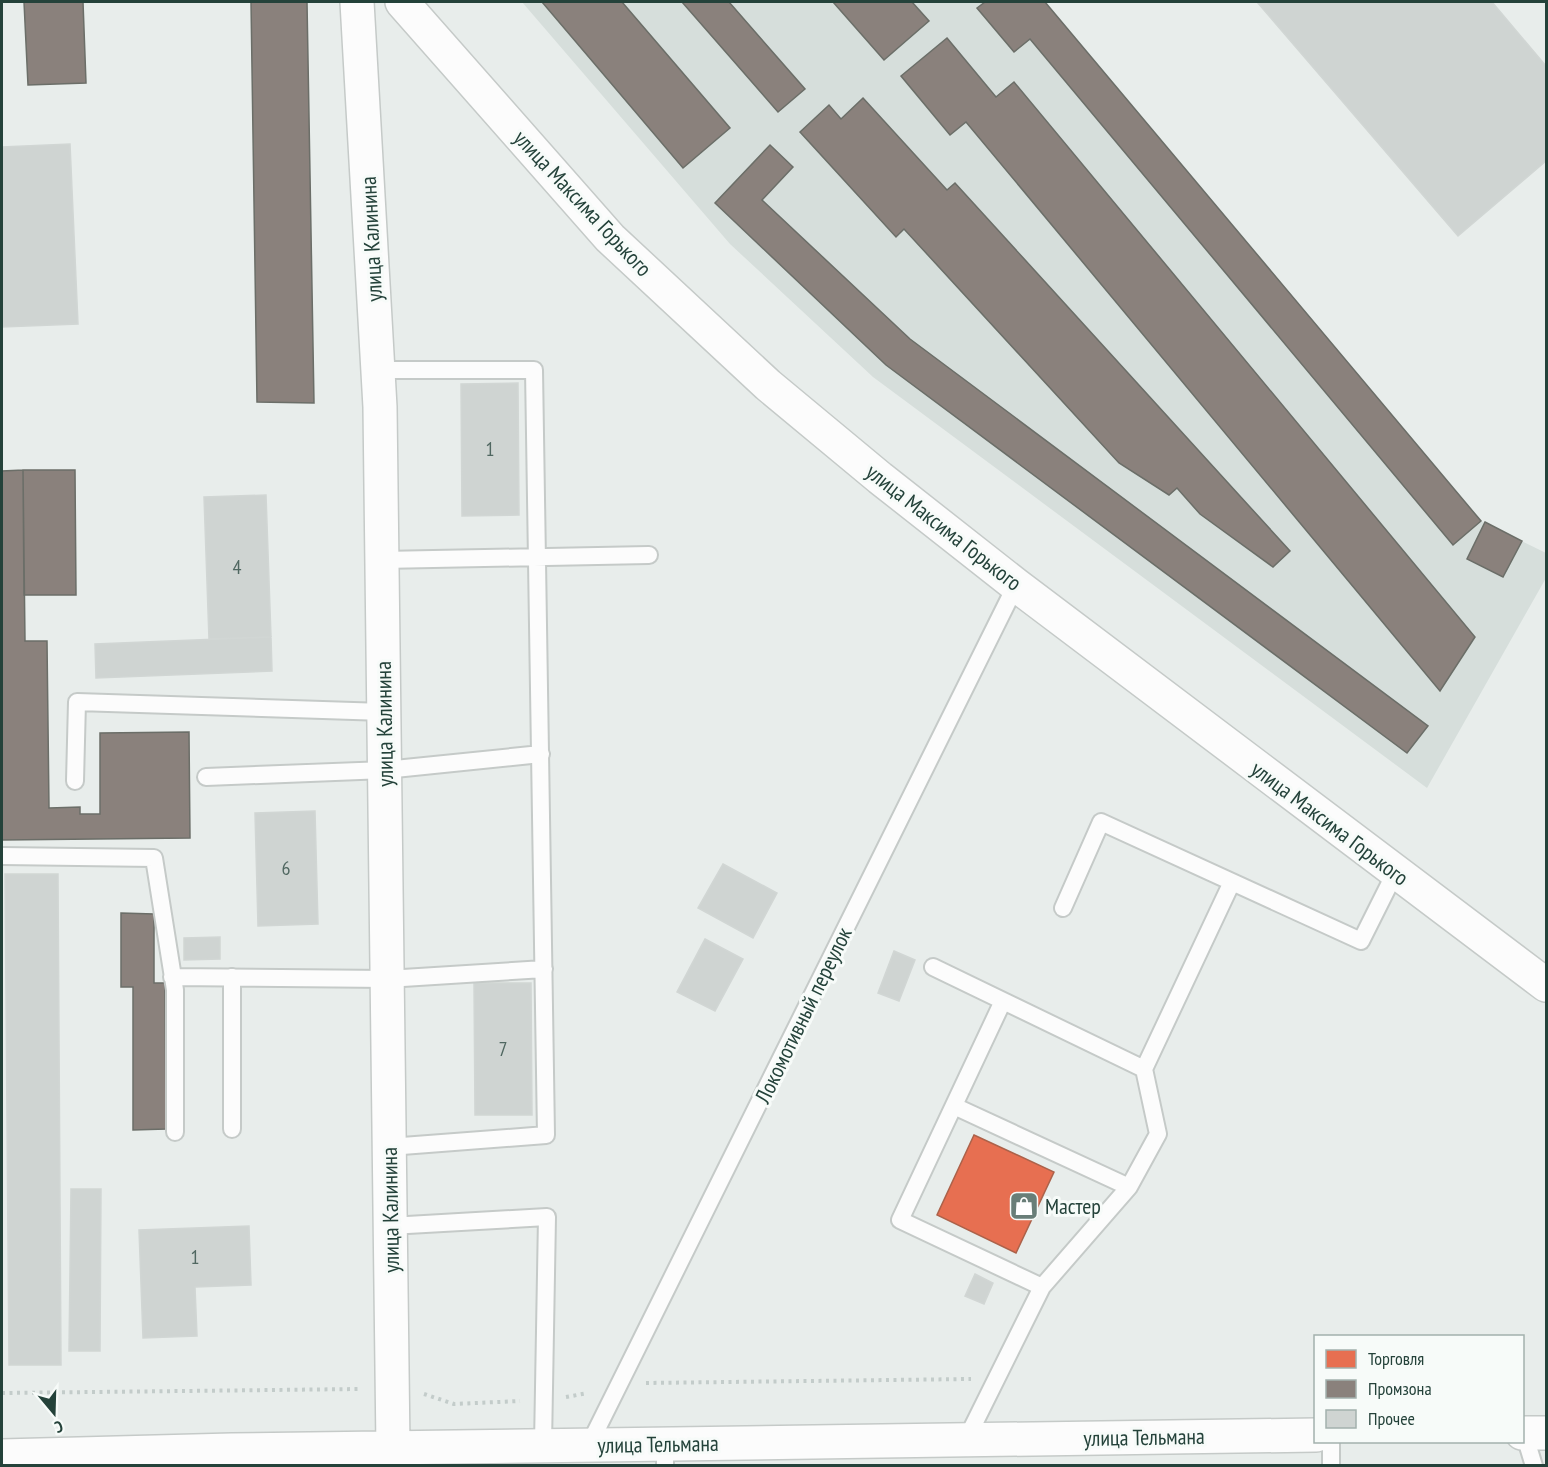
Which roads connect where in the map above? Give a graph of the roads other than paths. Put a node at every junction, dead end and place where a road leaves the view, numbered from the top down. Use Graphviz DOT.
graph roads {
  1 [pos="357,2"];
  2 [pos="402,2"];
  3 [pos="378,370"];
  4 [pos="649,555"];
  5 [pos="537,557"];
  6 [pos="382,560"];
  7 [pos="1016,585"];
  8 [pos="384,712"];
  9 [pos="540,754"];
  10 [pos="385,770"];
  11 [pos="206,777"];
  12 [pos="75,781"];
  13 [pos="2,856"];
  14 [pos="1395,873"];
  15 [pos="1232,882"];
  16 [pos="1063,909"];
  17 [pos="933,967"];
  18 [pos="544,969"];
  19 [pos="172,977"];
  20 [pos="232,977"];
  21 [pos="387,979"];
  22 [pos="1546,985"];
  23 [pos="1003,1001"];
  24 [pos="1144,1069"];
  25 [pos="954,1106"];
  26 [pos="232,1129"];
  27 [pos="175,1132"];
  28 [pos="389,1148"];
  29 [pos="1129,1187"];
  30 [pos="390,1226"];
  31 [pos="1042,1287"];
  32 [pos="1531,1433"];
  33 [pos="1314,1435"];
  34 [pos="966,1440"];
  35 [pos="1331,1443"];
  36 [pos="589,1445"];
  37 [pos="549,1452"];
  38 [pos="381,1454"];
  39 [pos="2,1455"];
  40 [pos="665,1455"];
  41 [pos="229,1458"];
  42 [pos="1331,1466"];
  43 [pos="1534,1466"];
  1 -- 3 [label="street, улица Калинина"];
  2 -- 7 [label="street, улица Максима Горького"];
  3 -- 5 [label="lane"];
  3 -- 6 [label="street, улица Калинина"];
  4 -- 5 [label="lane"];
  5 -- 6 [label="lane"];
  5 -- 9 [label="lane"];
  6 -- 8 [label="street, улица Калинина"];
  7 -- 14 [label="street, улица Максима Горького"];
  7 -- 36 [label="lane, Локомотивный переулок"];
  8 -- 10 [label="street, улица Калинина"];
  8 -- 12 [label="lane"];
  9 -- 10 [label="lane"];
  9 -- 18 [label="lane"];
  10 -- 11 [label="lane"];
  10 -- 21 [label="street, улица Калинина"];
  13 -- 19 [label="lane"];
  14 -- 15 [label="lane"];
  14 -- 22 [label="street, улица Максима Горького"];
  15 -- 16 [label="lane"];
  15 -- 24 [label="lane"];
  17 -- 23 [label="lane"];
  18 -- 21 [label="lane"];
  18 -- 28 [label="lane"];
  19 -- 20 [label="lane"];
  19 -- 27 [label="lane"];
  20 -- 21 [label="lane"];
  20 -- 26 [label="lane"];
  21 -- 28 [label="street, улица Калинина"];
  23 -- 24 [label="lane"];
  23 -- 25 [label="lane"];
  24 -- 29 [label="lane"];
  25 -- 29 [label="lane"];
  25 -- 31 [label="lane"];
  28 -- 30 [label="street, улица Калинина"];
  29 -- 31 [label="lane"];
  30 -- 37 [label="lane"];
  30 -- 38 [label="street, улица Калинина"];
  31 -- 34 [label="lane"];
  32 -- 43 [label="lane"];
  33 -- 34 [label="street, улица Тельмана"];
  34 -- 40 [label="street, улица Тельмана"];
  35 -- 42 [label="lane"];
  36 -- 37 [label="street, улица Тельмана"];
  36 -- 40 [label="street, улица Тельмана"];
  37 -- 38 [label="street, улица Тельмана"];
  38 -- 41 [label="street, улица Тельмана"];
  39 -- 41 [label="street, улица Тельмана"];
}
